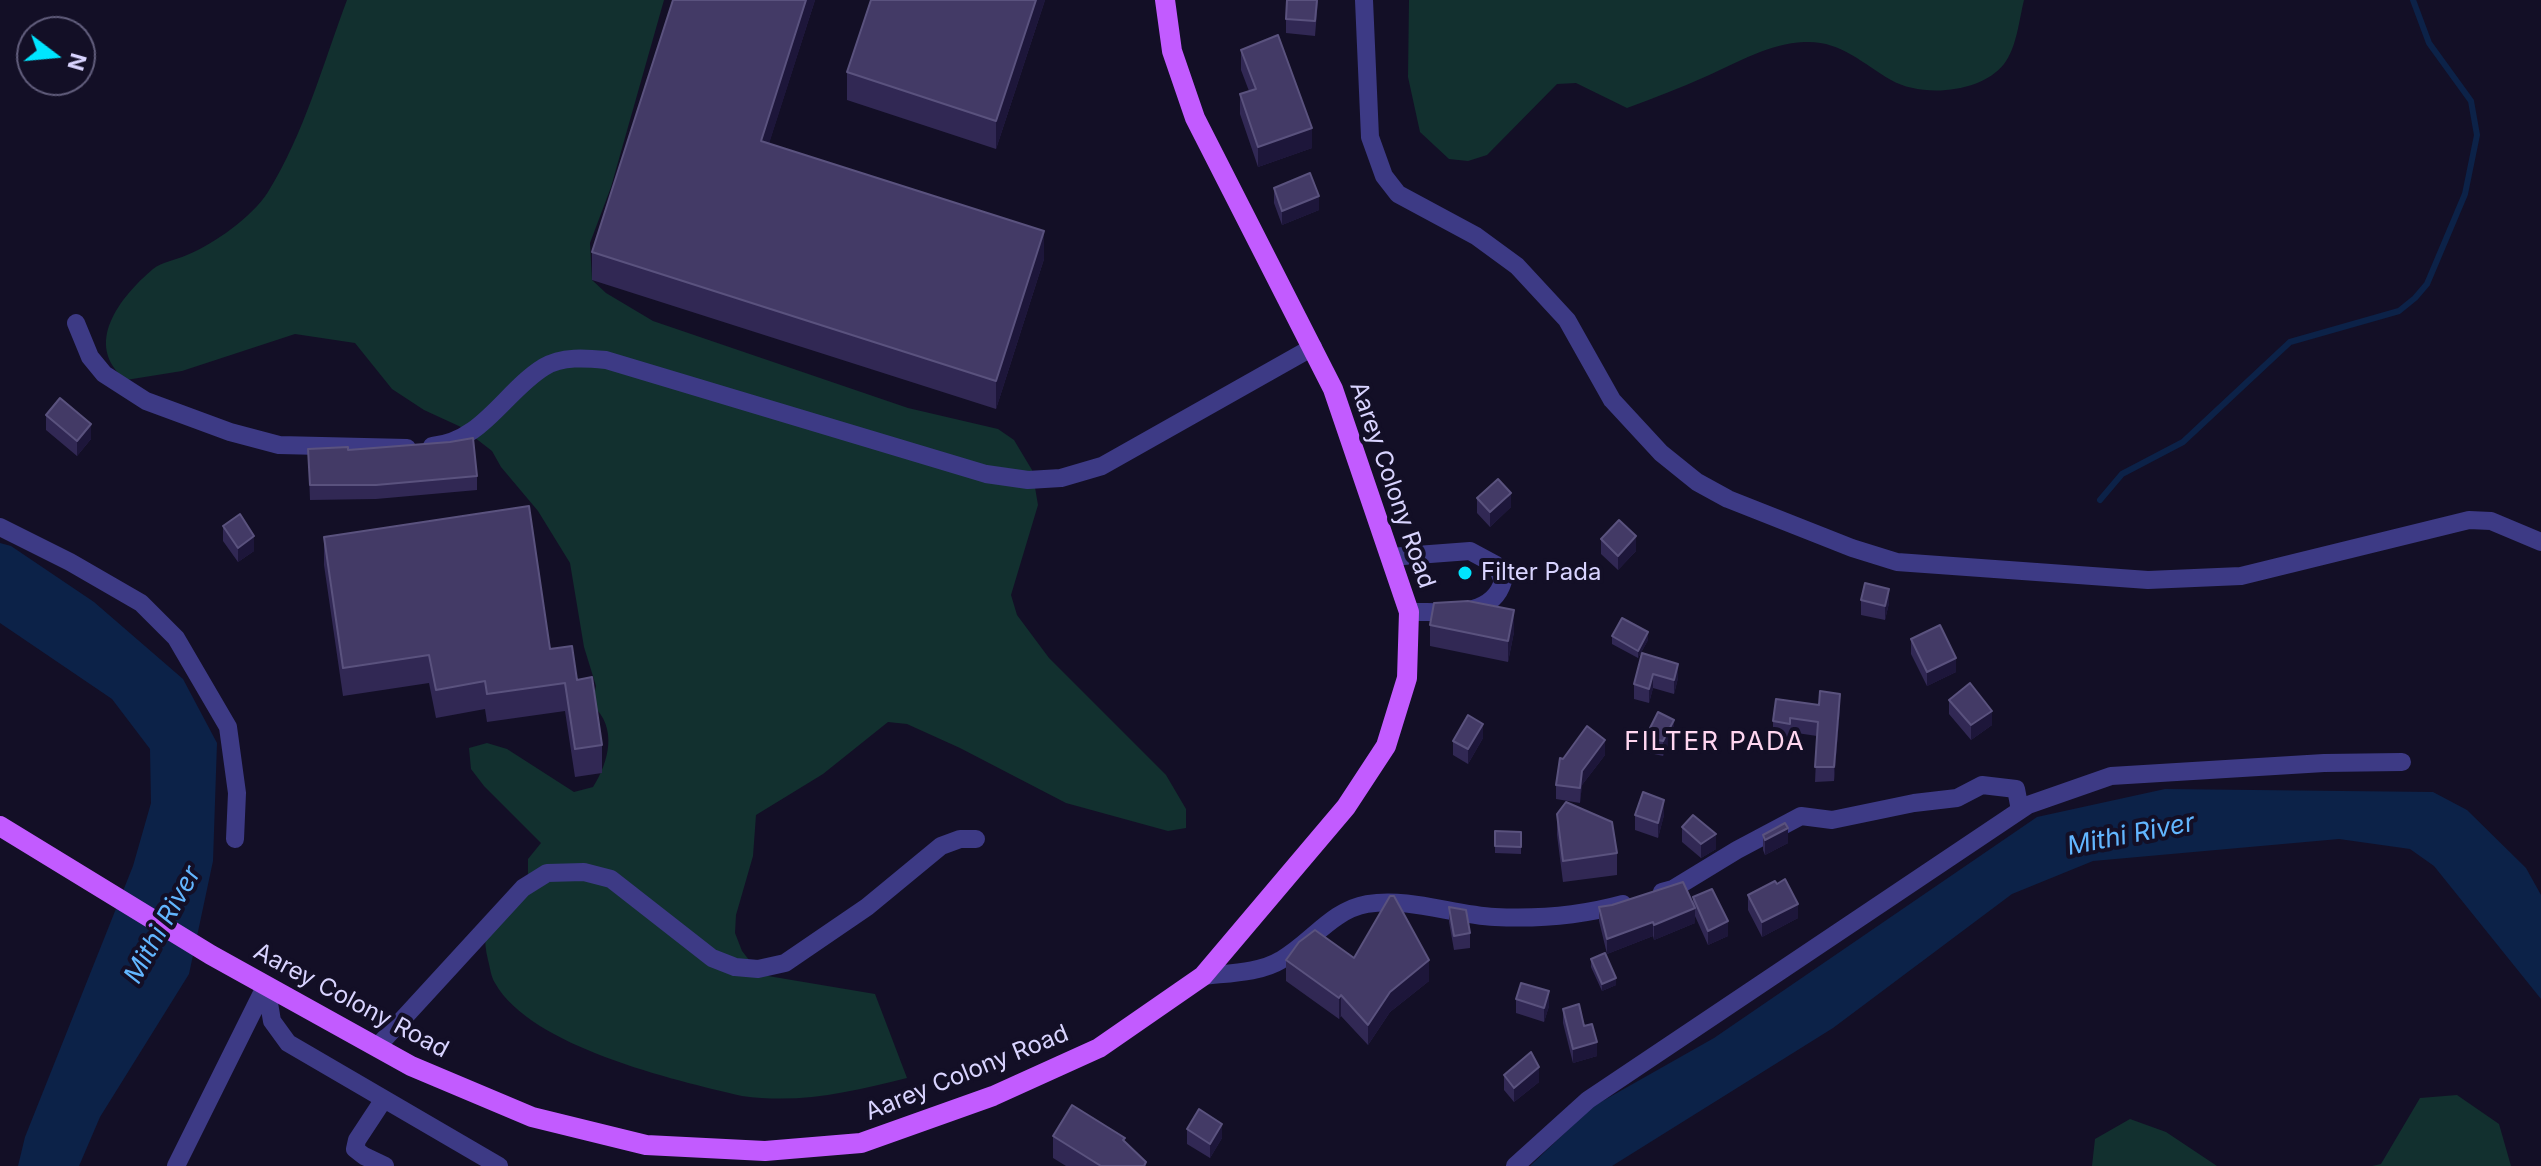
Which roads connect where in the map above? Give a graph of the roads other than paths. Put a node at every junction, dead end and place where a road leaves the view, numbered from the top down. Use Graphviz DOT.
graph roads {
  1 [pos="1165,0"];
  2 [pos="1364,0"];
  3 [pos="76,323"];
  4 [pos="1313,347"];
  5 [pos="0,527"];
  6 [pos="2541,542"];
  7 [pos="1390,557"];
  8 [pos="1409,612"];
  9 [pos="2402,762"];
  10 [pos="2020,810"];
  11 [pos="0,826"];
  12 [pos="235,839"];
  13 [pos="976,839"];
  14 [pos="1203,976"];
  15 [pos="266,985"];
  16 [pos="377,1047"];
  17 [pos="384,1099"];
  18 [pos="176,1166"];
  19 [pos="385,1166"];
  20 [pos="499,1166"];
  21 [pos="1515,1166"];
  1 -- 4 [label="main road, Aarey Colony Road"];
  2 -- 6 [label="street"];
  3 -- 4 [label="street"];
  4 -- 7 [label="main road, Aarey Colony Road"];
  5 -- 12 [label="street"];
  7 -- 8 [label="main road, Aarey Colony Road"];
  7 -- 8 [label="street"];
  8 -- 14 [label="main road, Aarey Colony Road"];
  9 -- 10 [label="street"];
  10 -- 14 [label="street"];
  10 -- 21 [label="street"];
  11 -- 15 [label="main road, Aarey Colony Road"];
  13 -- 16 [label="street"];
  14 -- 16 [label="main road, Aarey Colony Road"];
  15 -- 16 [label="main road, Aarey Colony Road"];
  15 -- 17 [label="street"];
  15 -- 18 [label="street"];
  17 -- 19 [label="street"];
  17 -- 20 [label="street"];
}
